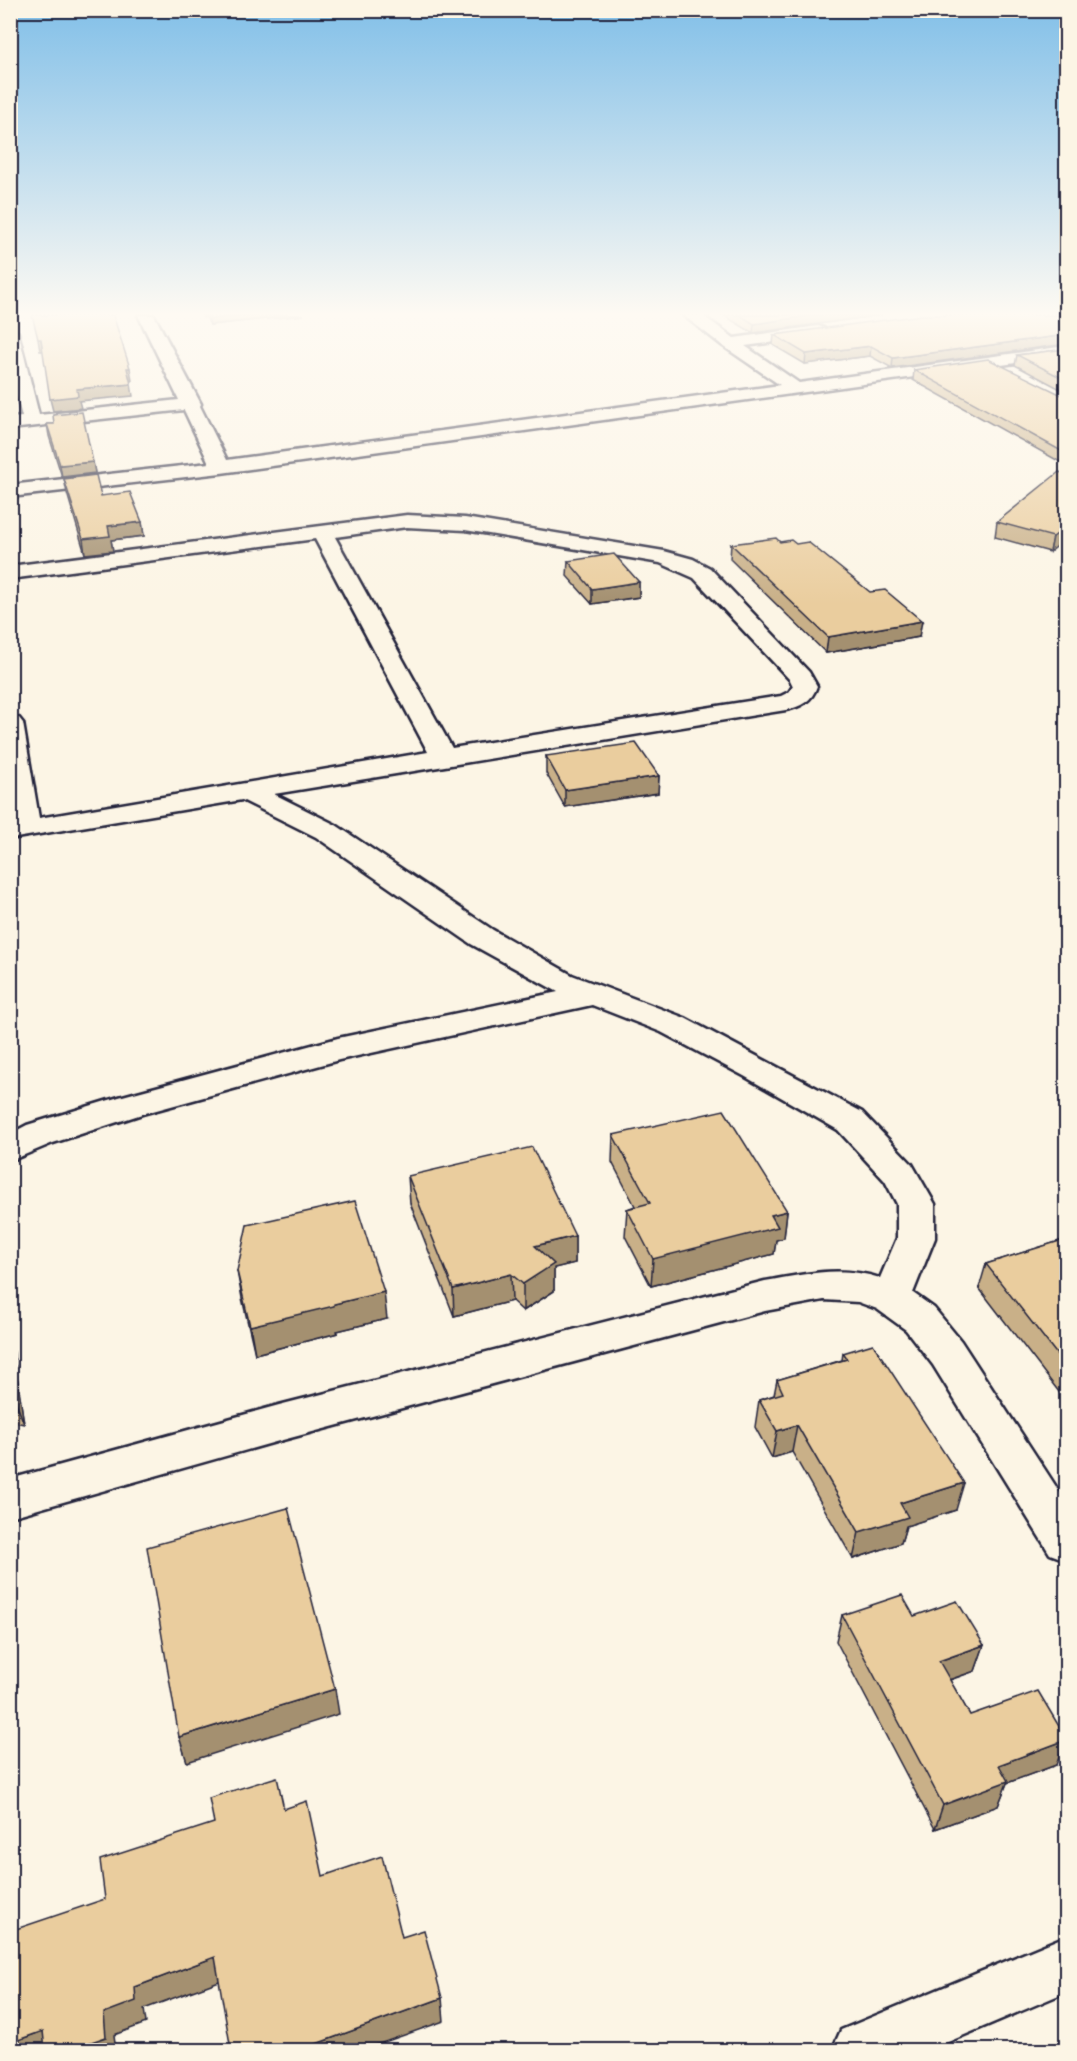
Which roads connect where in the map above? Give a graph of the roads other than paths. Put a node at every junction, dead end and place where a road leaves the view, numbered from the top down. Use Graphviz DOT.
graph roads {
  1 [pos="28,411"];
  2 [pos="128,411"];
  3 [pos="195,411"];
  4 [pos="627,411"];
  5 [pos="32,422"];
  6 [pos="10,424"];
  7 [pos="221,467"];
  8 [pos="10,491"];
  9 [pos="321,531"];
  10 [pos="10,573"];
  11 [pos="10,723"];
  12 [pos="444,758"];
  13 [pos="248,792"];
  14 [pos="19,830"];
  15 [pos="593,995"];
  16 [pos="10,1149"];
  17 [pos="891,1298"];
  18 [pos="10,1498"];
  19 [pos="1066,1540"];
  20 [pos="1066,1964"];
  21 [pos="861,2050"];
  1 -- 5 [label="street"];
  2 -- 5 [label="street"];
  3 -- 7 [label="street"];
  4 -- 7 [label="street"];
  5 -- 6 [label="street"];
  7 -- 8 [label="street"];
  9 -- 10 [label="street"];
  9 -- 12 [label="street"];
  9 -- 12 [label="street"];
  11 -- 14 [label="street"];
  12 -- 13 [label="street"];
  13 -- 14 [label="street"];
  13 -- 15 [label="street"];
  15 -- 16 [label="street"];
  15 -- 17 [label="street"];
  17 -- 18 [label="street"];
  17 -- 19 [label="street"];
  20 -- 21 [label="street"];
}
